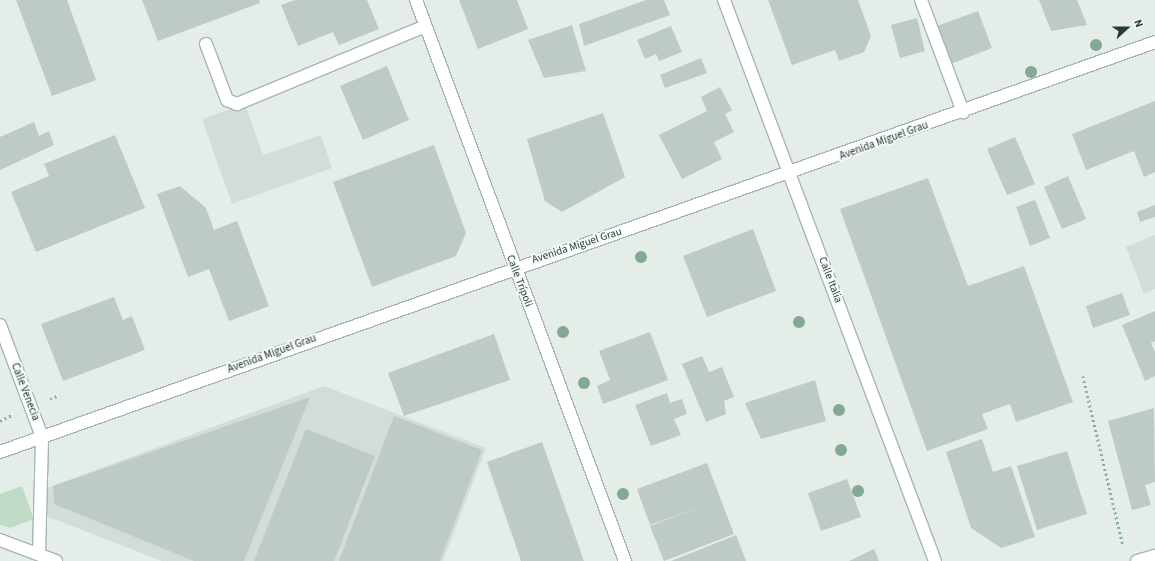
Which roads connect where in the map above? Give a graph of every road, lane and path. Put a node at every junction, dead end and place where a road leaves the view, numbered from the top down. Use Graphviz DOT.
graph roads {
  1 [pos="416,0"];
  2 [pos="724,0"];
  3 [pos="921,0"];
  4 [pos="425,26"];
  5 [pos="1155,42"];
  6 [pos="206,44"];
  7 [pos="963,112"];
  8 [pos="790,175"];
  9 [pos="514,267"];
  10 [pos="0,325"];
  11 [pos="1084,376"];
  12 [pos="42,437"];
  13 [pos="0,452"];
  14 [pos="0,540"];
  15 [pos="1125,553"];
  16 [pos="39,554"];
  17 [pos="1155,556"];
  18 [pos="56,561"];
  19 [pos="625,561"];
  20 [pos="934,561"];
  21 [pos="1137,561"];
  1 -- 4 [label="street, Calle Trípoli"];
  2 -- 8 [label="street, Calle Italia"];
  3 -- 7 [label="street"];
  4 -- 6 [label="street"];
  4 -- 9 [label="street, Calle Trípoli"];
  5 -- 7 [label="street, Avenida Miguel Grau"];
  7 -- 8 [label="street, Avenida Miguel Grau"];
  8 -- 9 [label="street, Avenida Miguel Grau"];
  8 -- 20 [label="street, Calle Italia"];
  9 -- 12 [label="street, Avenida Miguel Grau"];
  9 -- 19 [label="street, Calle Trípoli"];
  10 -- 12 [label="street, Calle Venecia"];
  11 -- 15 [label="path"];
  12 -- 13 [label="street, Avenida Miguel Grau"];
  12 -- 16 [label="street"];
  14 -- 16 [label="street"];
  16 -- 18 [label="street"];
  17 -- 21 [label="street"];
}
